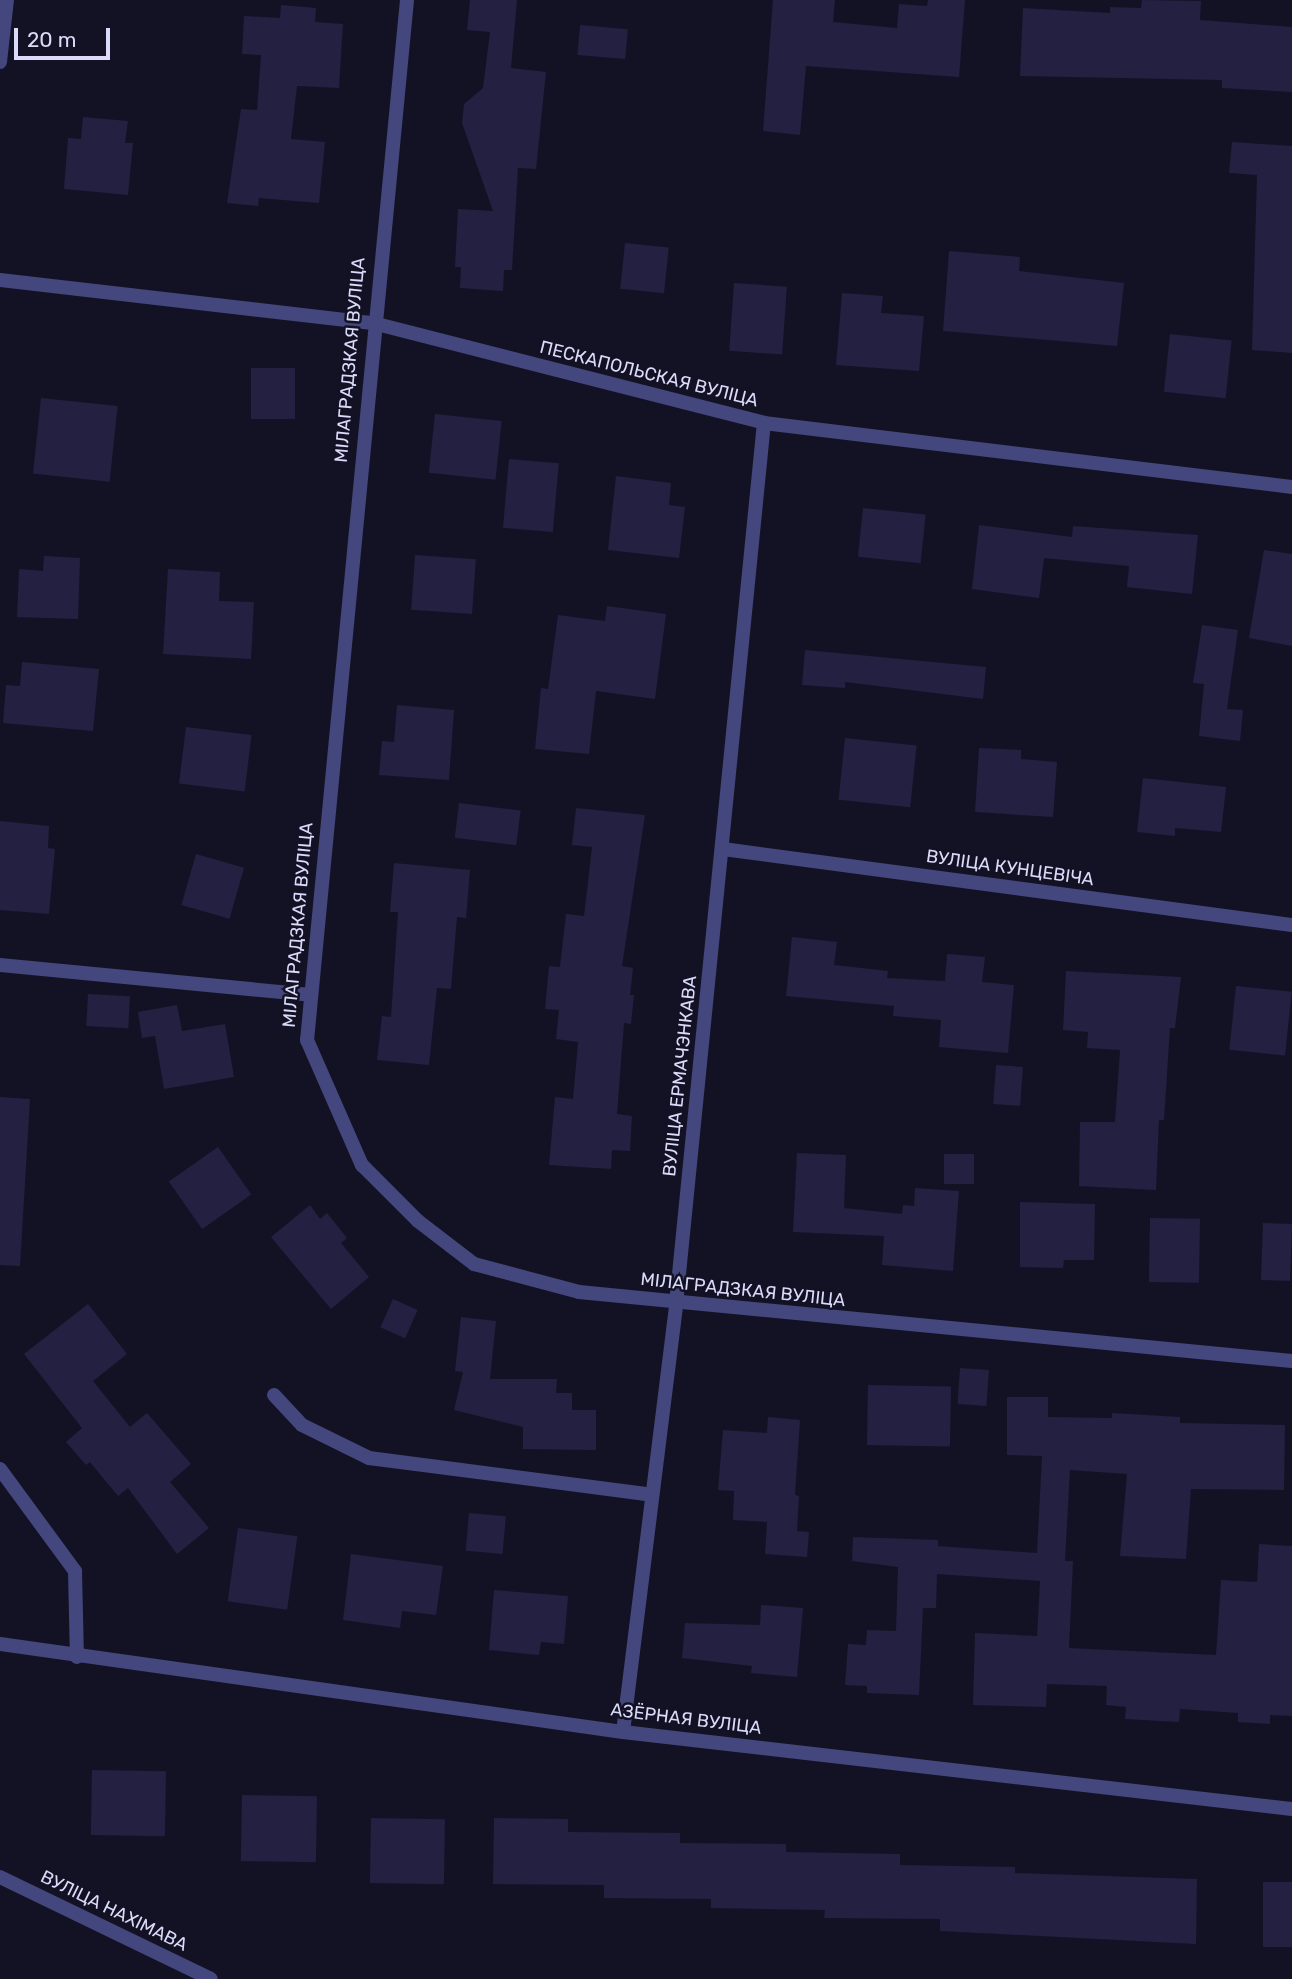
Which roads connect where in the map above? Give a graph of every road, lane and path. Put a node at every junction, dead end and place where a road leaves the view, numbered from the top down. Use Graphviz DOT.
graph roads {
  1 [pos="7,0"];
  2 [pos="407,0"];
  3 [pos="0,62"];
  4 [pos="0,280"];
  5 [pos="373,323"];
  6 [pos="764,423"];
  7 [pos="1292,487"];
  8 [pos="723,849"];
  9 [pos="1292,925"];
  10 [pos="0,965"];
  11 [pos="311,995"];
  12 [pos="676,1304"];
  13 [pos="1292,1361"];
  14 [pos="274,1395"];
  15 [pos="0,1469"];
  16 [pos="652,1495"];
  17 [pos="0,1644"];
  18 [pos="77,1657"];
  19 [pos="623,1732"];
  20 [pos="1292,1809"];
  21 [pos="0,1877"];
  22 [pos="211,1979"];
  1 -- 3 [label="street"];
  2 -- 5 [label="street, МІЛАГРАДЗКАЯ ВУЛІЦА"];
  4 -- 5 [label="street, ПЕСКАПОЛЬСКАЯ ВУЛІЦА"];
  5 -- 6 [label="street, ПЕСКАПОЛЬСКАЯ ВУЛІЦА"];
  5 -- 11 [label="street, МІЛАГРАДЗКАЯ ВУЛІЦА"];
  6 -- 7 [label="street, ПЕСКАПОЛЬСКАЯ ВУЛІЦА"];
  6 -- 8 [label="street, ВУЛІЦА ЕРМАЧЭНКАВА"];
  8 -- 9 [label="street, ВУЛІЦА КУНЦЕВІЧА"];
  8 -- 12 [label="street, ВУЛІЦА ЕРМАЧЭНКАВА"];
  10 -- 11 [label="street"];
  11 -- 12 [label="street, МІЛАГРАДЗКАЯ ВУЛІЦА"];
  12 -- 13 [label="street, МІЛАГРАДЗКАЯ ВУЛІЦА"];
  12 -- 16 [label="street, ВУЛІЦА ЕРМАЧЭНКАВА"];
  14 -- 16 [label="street"];
  15 -- 18 [label="street"];
  16 -- 19 [label="street, ВУЛІЦА ЕРМАЧЭНКАВА"];
  17 -- 18 [label="street, АЗЁРНАЯ ВУЛІЦА"];
  18 -- 19 [label="street, АЗЁРНАЯ ВУЛІЦА"];
  19 -- 20 [label="street, АЗЁРНАЯ ВУЛІЦА"];
  21 -- 22 [label="street, ВУЛІЦА НАХІМАВА"];
}
